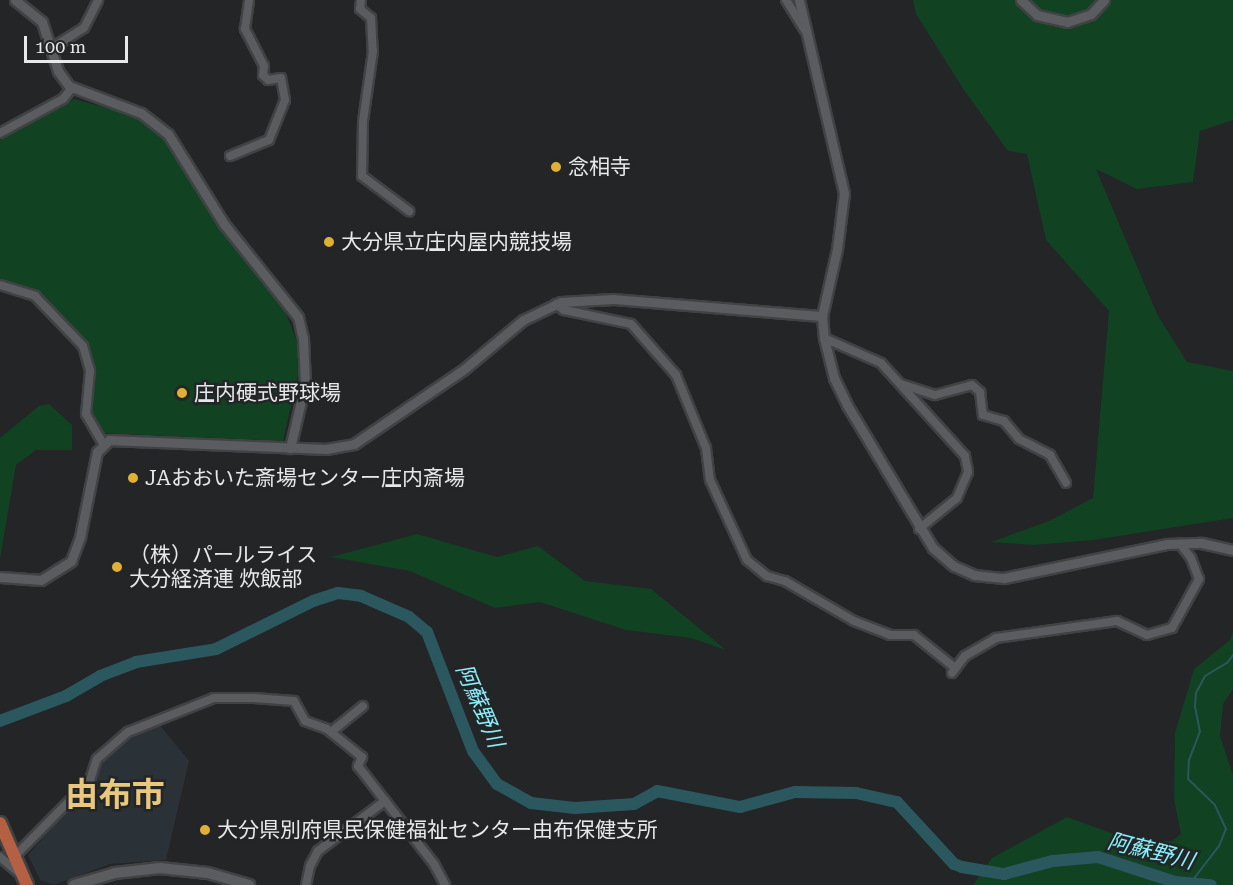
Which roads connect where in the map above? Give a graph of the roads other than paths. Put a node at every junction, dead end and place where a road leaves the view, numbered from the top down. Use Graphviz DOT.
graph roads {
  1 [pos="15,0"];
  2 [pos="98,0"];
  3 [pos="249,0"];
  4 [pos="361,0"];
  5 [pos="786,0"];
  6 [pos="799,0"];
  7 [pos="1021,0"];
  8 [pos="1104,0"];
  9 [pos="806,32"];
  10 [pos="55,46"];
  11 [pos="72,88"];
  12 [pos="0,134"];
  13 [pos="230,156"];
  14 [pos="409,211"];
  15 [pos="0,285"];
  16 [pos="556,304"];
  17 [pos="822,316"];
  18 [pos="824,338"];
  19 [pos="901,384"];
  20 [pos="103,443"];
  21 [pos="290,448"];
  22 [pos="1066,483"];
  23 [pos="919,529"];
  24 [pos="1180,544"];
  25 [pos="1233,550"];
  26 [pos="0,577"];
  27 [pos="363,706"];
  28 [pos="331,732"];
  29 [pos="385,801"];
  30 [pos="0,823"];
  31 [pos="15,856"];
  32 [pos="0,857"];
  33 [pos="26,881"];
  34 [pos="95,882"];
  35 [pos="74,885"];
  36 [pos="249,885"];
  37 [pos="306,885"];
  38 [pos="445,885"];
  1 -- 11 [label="street"];
  2 -- 10 [label="street"];
  3 -- 13 [label="street"];
  4 -- 14 [label="street"];
  5 -- 9 [label="street"];
  6 -- 9 [label="street"];
  7 -- 8 [label="street"];
  9 -- 17 [label="street"];
  11 -- 12 [label="street"];
  11 -- 21 [label="street"];
  15 -- 20 [label="street"];
  16 -- 17 [label="street"];
  16 -- 21 [label="street"];
  16 -- 24 [label="street"];
  17 -- 18 [label="street"];
  18 -- 19 [label="street"];
  18 -- 23 [label="street"];
  19 -- 22 [label="street"];
  19 -- 23 [label="street"];
  20 -- 21 [label="street"];
  20 -- 26 [label="street"];
  23 -- 24 [label="street"];
  24 -- 25 [label="street"];
  27 -- 28 [label="street"];
  28 -- 29 [label="street"];
  28 -- 31 [label="street"];
  29 -- 37 [label="street"];
  29 -- 38 [label="street"];
  30 -- 31 [label="highway"];
  31 -- 33 [label="highway"];
  32 -- 33 [label="street"];
  34 -- 35 [label="main road"];
  34 -- 36 [label="main road"];
}
